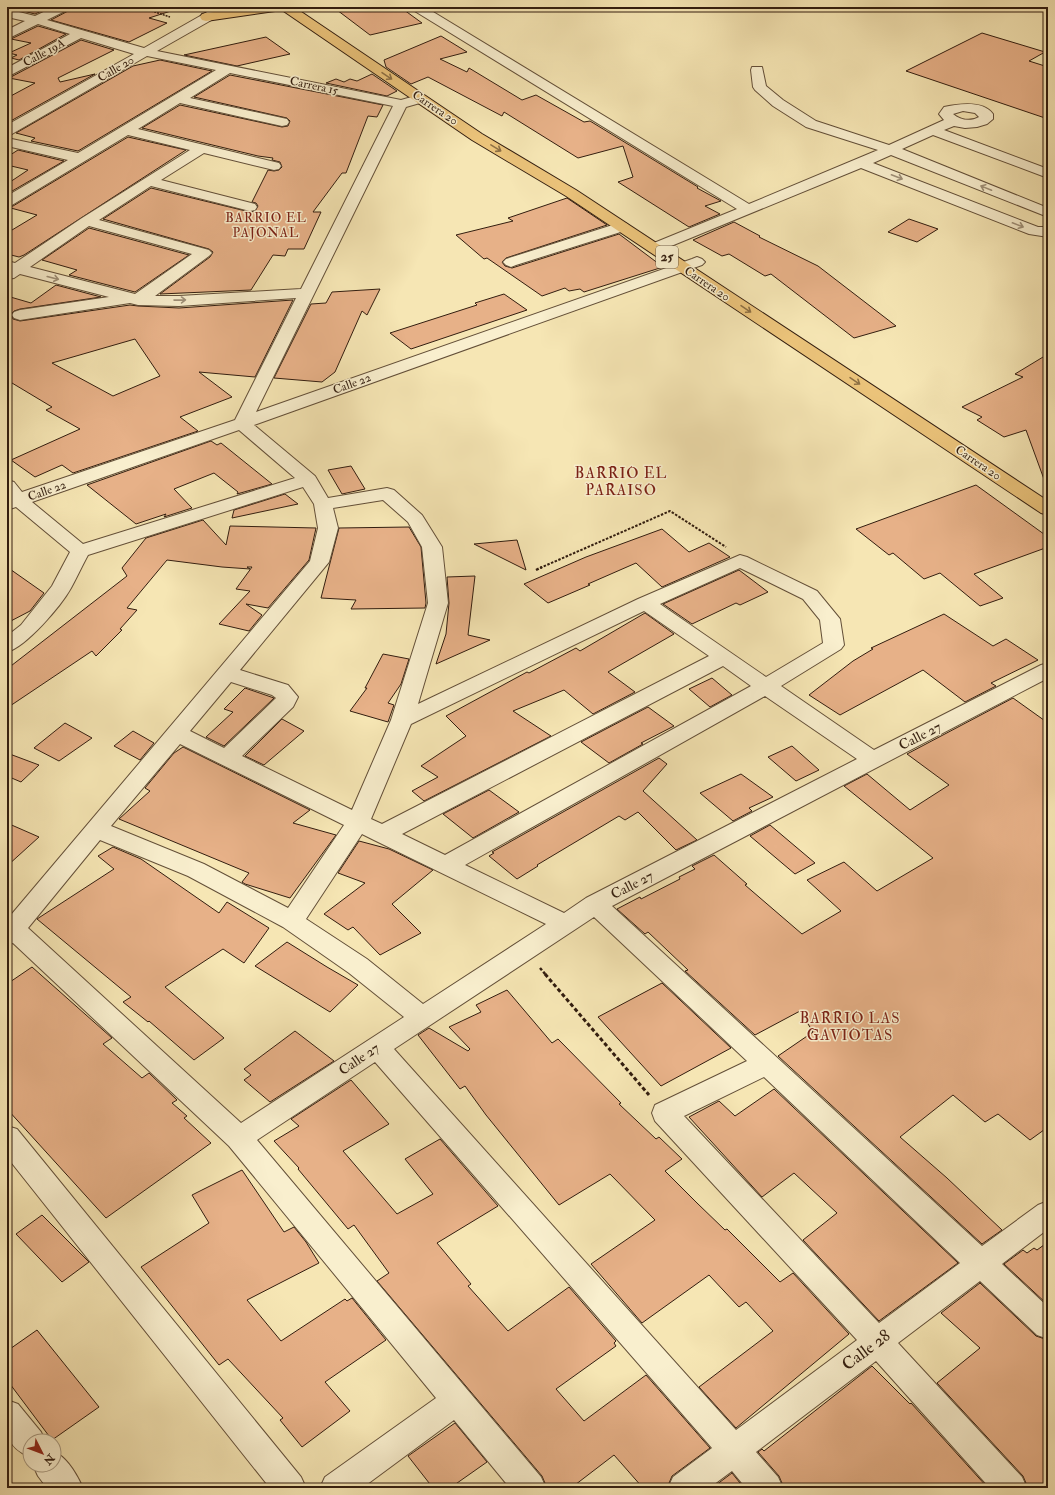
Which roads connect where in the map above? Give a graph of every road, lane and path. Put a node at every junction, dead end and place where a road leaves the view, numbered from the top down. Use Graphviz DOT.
graph roads {
  1 [pos="63,7"];
  2 [pos="140,7"];
  3 [pos="225,7"];
  4 [pos="279,7"];
  5 [pos="286,7"];
  6 [pos="304,7"];
  7 [pos="417,7"];
  8 [pos="209,12"];
  9 [pos="7,13"];
  10 [pos="36,20"];
  11 [pos="186,22"];
  12 [pos="81,34"];
  13 [pos="7,35"];
  14 [pos="141,51"];
  15 [pos="228,68"];
  16 [pos="757,70"];
  17 [pos="7,73"];
  18 [pos="178,99"];
  19 [pos="421,99"];
  20 [pos="401,104"];
  21 [pos="7,121"];
  22 [pos="953,121"];
  23 [pos="282,122"];
  24 [pos="126,130"];
  25 [pos="7,131"];
  26 [pos="934,131"];
  27 [pos="7,142"];
  28 [pos="202,148"];
  29 [pos="891,150"];
  30 [pos="80,158"];
  31 [pos="861,163"];
  32 [pos="274,166"];
  33 [pos="1048,174"];
  34 [pos="151,182"];
  35 [pos="7,202"];
  36 [pos="250,208"];
  37 [pos="750,210"];
  38 [pos="1048,213"];
  39 [pos="87,221"];
  40 [pos="622,227"];
  41 [pos="1047,237"];
  42 [pos="661,246"];
  43 [pos="511,262"];
  44 [pos="690,264"];
  45 [pos="10,270"];
  46 [pos="85,286"];
  47 [pos="307,293"];
  48 [pos="137,299"];
  49 [pos="14,317"];
  50 [pos="242,423"];
  51 [pos="308,480"];
  52 [pos="1048,494"];
  53 [pos="11,497"];
  54 [pos="323,504"];
  55 [pos="1048,509"];
  56 [pos="80,551"];
  57 [pos="740,561"];
  58 [pos="536,570"];
  59 [pos="645,602"];
  60 [pos="7,646"];
  61 [pos="724,657"];
  62 [pos="1048,670"];
  63 [pos="226,673"];
  64 [pos="766,686"];
  65 [pos="402,720"];
  66 [pos="176,733"];
  67 [pos="228,757"];
  68 [pos="873,760"];
  69 [pos="358,822"];
  70 [pos="96,830"];
  71 [pos="382,834"];
  72 [pos="446,865"];
  73 [pos="596,904"];
  74 [pos="292,921"];
  75 [pos="564,924"];
  76 [pos="9,929"];
  77 [pos="525,950"];
  78 [pos="422,1017"];
  79 [pos="377,1047"];
  80 [pos="766,1064"];
  81 [pos="665,1114"];
  82 [pos="7,1137"];
  83 [pos="239,1138"];
  84 [pos="1048,1213"];
  85 [pos="981,1262"];
  86 [pos="1048,1326"];
  87 [pos="877,1341"];
  88 [pos="456,1401"];
  89 [pos="7,1414"];
  90 [pos="23,1433"];
  91 [pos="734,1450"];
  92 [pos="55,1473"];
  93 [pos="67,1488"];
  94 [pos="290,1488"];
  95 [pos="336,1488"];
  96 [pos="530,1488"];
  97 [pos="684,1488"];
  98 [pos="768,1488"];
  99 [pos="1011,1488"];
  1 -- 10 [label="street"];
  2 -- 11 [label="path"];
  3 -- 8 [label="street, Calle 20"];
  4 -- 8 [label="main road"];
  5 -- 19 [label="main road, Carrera 20 / 25, one-way"];
  6 -- 42 [label="main road, Carrera 20 / 25"];
  7 -- 37 [label="street"];
  8 -- 11 [label="street, Calle 20"];
  8 -- 14 [label="street, Calle 20"];
  9 -- 10 [label="street"];
  10 -- 12 [label="street"];
  10 -- 13 [label="street"];
  11 -- 14 [label="street, Calle 20"];
  12 -- 14 [label="street"];
  12 -- 17 [label="street, Calle 19A"];
  14 -- 15 [label="street, Carrera 15"];
  14 -- 21 [label="street, Calle 20"];
  14 -- 25 [label="street, Calle 20"];
  15 -- 18 [label="street"];
  15 -- 20 [label="street, Carrera 15"];
  16 -- 29 [label="street"];
  18 -- 23 [label="street"];
  18 -- 24 [label="street"];
  19 -- 20 [label="street"];
  19 -- 40 [label="main road, Carrera 20 / 25, one-way"];
  20 -- 47 [label="street"];
  22 -- 26 [label="street"];
  24 -- 28 [label="street"];
  24 -- 30 [label="street"];
  26 -- 29 [label="street"];
  26 -- 33 [label="street"];
  27 -- 30 [label="street"];
  28 -- 32 [label="street"];
  28 -- 34 [label="street"];
  29 -- 31 [label="street"];
  38 -- 29 [label="street, one-way"];
  30 -- 35 [label="street"];
  31 -- 37 [label="street"];
  31 -- 41 [label="street, one-way"];
  34 -- 36 [label="street"];
  34 -- 39 [label="street"];
  37 -- 42 [label="street"];
  39 -- 45 [label="street"];
  39 -- 48 [label="street"];
  40 -- 42 [label="main road, Carrera 20 / 25"];
  40 -- 43 [label="street"];
  42 -- 44 [label="main road, Carrera 20 / 25"];
  44 -- 50 [label="street, Calle 22"];
  44 -- 52 [label="main road, Carrera 20 / 25"];
  44 -- 55 [label="main road, Carrera 20 / 25, one-way"];
  45 -- 46 [label="street, one-way"];
  46 -- 48 [label="street"];
  46 -- 49 [label="street"];
  48 -- 47 [label="street, one-way"];
  47 -- 50 [label="street"];
  48 -- 49 [label="street"];
  50 -- 51 [label="street"];
  50 -- 53 [label="street, Calle 22"];
  51 -- 54 [label="street"];
  51 -- 56 [label="street"];
  53 -- 56 [label="street"];
  54 -- 63 [label="street"];
  54 -- 65 [label="street"];
  56 -- 60 [label="street"];
  57 -- 58 [label="path"];
  57 -- 59 [label="street"];
  57 -- 64 [label="street"];
  59 -- 61 [label="street"];
  59 -- 65 [label="street"];
  61 -- 64 [label="street"];
  61 -- 71 [label="street"];
  62 -- 68 [label="street, Calle 27"];
  63 -- 66 [label="street"];
  63 -- 67 [label="street"];
  64 -- 68 [label="street"];
  64 -- 72 [label="street"];
  65 -- 69 [label="street"];
  66 -- 67 [label="street"];
  66 -- 70 [label="street"];
  67 -- 69 [label="street"];
  68 -- 73 [label="street, Calle 27"];
  69 -- 71 [label="street"];
  69 -- 74 [label="street"];
  70 -- 74 [label="street"];
  70 -- 76 [label="street"];
  71 -- 72 [label="street"];
  72 -- 75 [label="street"];
  73 -- 75 [label="street, Calle 27"];
  73 -- 80 [label="street"];
  74 -- 78 [label="street"];
  75 -- 77 [label="street, Calle 27"];
  76 -- 83 [label="street"];
  77 -- 78 [label="street, Calle 27"];
  77 -- 81 [label="path"];
  78 -- 79 [label="street, Calle 27"];
  79 -- 83 [label="street, Calle 27"];
  79 -- 91 [label="street"];
  80 -- 81 [label="street"];
  80 -- 85 [label="street"];
  81 -- 87 [label="street"];
  82 -- 94 [label="street"];
  83 -- 88 [label="street"];
  84 -- 85 [label="street, Calle 28"];
  85 -- 86 [label="street"];
  85 -- 87 [label="street, Calle 28"];
  87 -- 91 [label="street, Calle 28"];
  87 -- 99 [label="street"];
  88 -- 95 [label="street"];
  88 -- 96 [label="street"];
  89 -- 90 [label="street"];
  91 -- 97 [label="street, Calle 28"];
  91 -- 98 [label="street"];
  92 -- 93 [label="street"];
}
